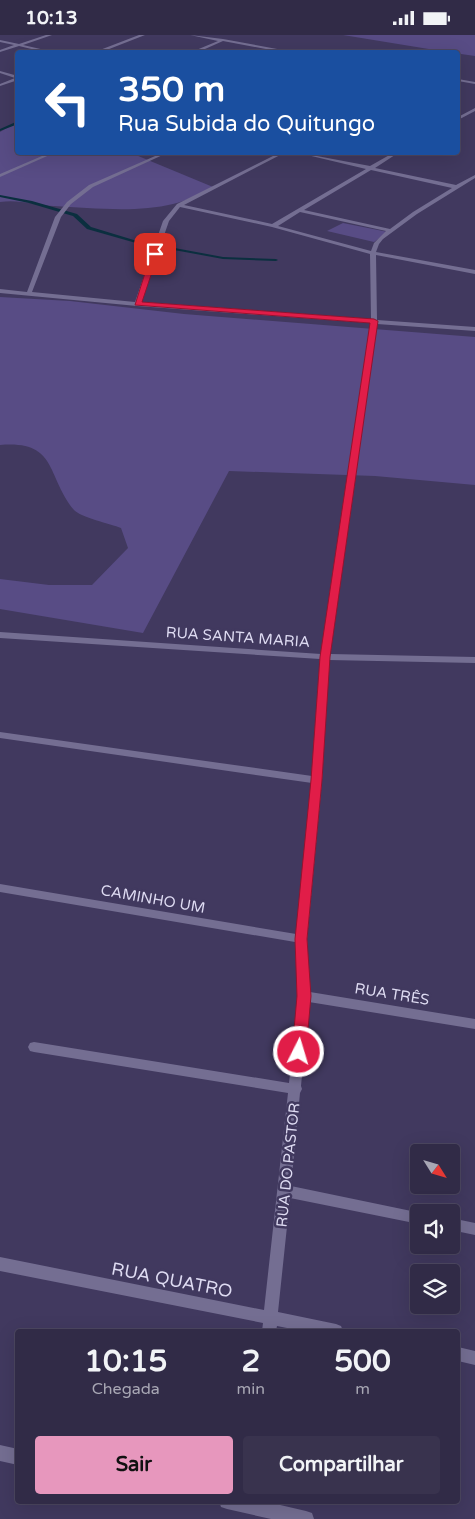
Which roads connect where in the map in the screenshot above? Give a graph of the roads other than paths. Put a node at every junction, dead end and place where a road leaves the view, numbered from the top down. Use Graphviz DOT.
graph roads {
  1 [pos="50,35"];
  2 [pos="143,35"];
  3 [pos="192,35"];
  4 [pos="222,40"];
  5 [pos="0,41"];
  6 [pos="20,45"];
  7 [pos="42,50"];
  8 [pos="102,50"];
  9 [pos="198,50"];
  10 [pos="281,50"];
  11 [pos="0,51"];
  12 [pos="0,72"];
  13 [pos="15,77"];
  14 [pos="15,79"];
  15 [pos="460,80"];
  16 [pos="475,83"];
  17 [pos="0,85"];
  18 [pos="475,109"];
  19 [pos="464,115"];
  20 [pos="475,117"];
  21 [pos="460,118"];
  22 [pos="47,155"];
  23 [pos="161,155"];
  24 [pos="278,155"];
  25 [pos="313,155"];
  26 [pos="392,155"];
  27 [pos="370,167"];
  28 [pos="0,176"];
  29 [pos="475,176"];
  30 [pos="456,187"];
  31 [pos="179,205"];
  32 [pos="300,210"];
  33 [pos="273,226"];
  34 [pos="392,231"];
  35 [pos="373,253"];
  36 [pos="475,272"];
  37 [pos="0,291"];
  38 [pos="29,293"];
  39 [pos="138,303"];
  40 [pos="374,321"];
  41 [pos="475,329"];
  42 [pos="0,635"];
  43 [pos="325,657"];
  44 [pos="475,660"];
  45 [pos="0,735"];
  46 [pos="317,780"];
  47 [pos="0,888"];
  48 [pos="301,939"];
  49 [pos="304,996"];
  50 [pos="475,1024"];
  51 [pos="34,1047"];
  52 [pos="296,1089"];
  53 [pos="285,1191"];
  54 [pos="410,1216"];
  55 [pos="460,1226"];
  56 [pos="475,1229"];
  57 [pos="0,1264"];
  58 [pos="270,1325"];
  59 [pos="314,1329"];
  60 [pos="460,1354"];
  61 [pos="475,1358"];
  62 [pos="0,1453"];
  63 [pos="15,1456"];
  64 [pos="244,1504"];
  65 [pos="306,1519"];
  1 -- 6 [label="street"];
  2 -- 8 [label="street"];
  3 -- 4 [label="street"];
  4 -- 9 [label="street"];
  4 -- 10 [label="street"];
  5 -- 6 [label="street"];
  6 -- 7 [label="street"];
  6 -- 11 [label="street"];
  12 -- 13 [label="street"];
  14 -- 17 [label="street"];
  15 -- 16 [label="street"];
  18 -- 19 [label="street"];
  19 -- 20 [label="street"];
  19 -- 21 [label="street"];
  22 -- 28 [label="street"];
  23 -- 38 [label="street"];
  24 -- 31 [label="street"];
  25 -- 27 [label="street"];
  26 -- 27 [label="street"];
  27 -- 30 [label="street"];
  27 -- 32 [label="street"];
  29 -- 30 [label="street"];
  30 -- 34 [label="street"];
  31 -- 33 [label="street"];
  31 -- 39 [label="street"];
  32 -- 33 [label="street"];
  32 -- 34 [label="street"];
  33 -- 35 [label="street"];
  34 -- 35 [label="street"];
  35 -- 36 [label="street"];
  35 -- 40 [label="street, RUA DO PASTOR"];
  37 -- 38 [label="street"];
  38 -- 39 [label="street"];
  39 -- 40 [label="street"];
  40 -- 41 [label="street"];
  40 -- 43 [label="street, RUA DO PASTOR"];
  42 -- 43 [label="street, RUA SANTA MARIA"];
  43 -- 44 [label="street, RUA SANTA MARIA"];
  43 -- 46 [label="street, RUA DO PASTOR"];
  45 -- 46 [label="street"];
  46 -- 48 [label="street, RUA DO PASTOR"];
  47 -- 48 [label="street, CAMINHO UM"];
  48 -- 49 [label="street, RUA DO PASTOR"];
  49 -- 50 [label="street, RUA TRÊS"];
  49 -- 52 [label="street, RUA DO PASTOR"];
  51 -- 52 [label="street"];
  52 -- 53 [label="street, RUA DO PASTOR"];
  53 -- 54 [label="street"];
  53 -- 58 [label="street, RUA DO PASTOR"];
  55 -- 56 [label="street"];
  57 -- 58 [label="street, RUA QUATRO"];
  58 -- 59 [label="street, RUA QUATRO"];
  60 -- 61 [label="street"];
  62 -- 63 [label="street"];
  64 -- 65 [label="street"];
}
